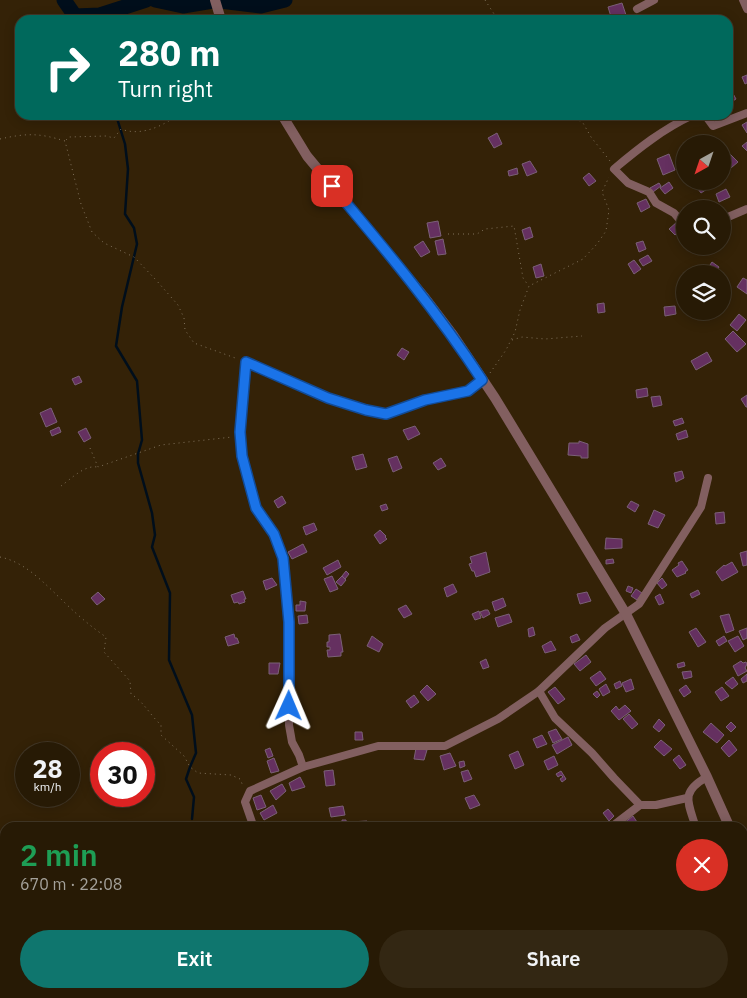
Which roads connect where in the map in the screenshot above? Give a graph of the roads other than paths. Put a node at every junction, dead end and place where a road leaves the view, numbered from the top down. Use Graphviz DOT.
graph roads {
  1 [pos="215,0"];
  2 [pos="654,0"];
  3 [pos="742,0"];
  4 [pos="637,9"];
  5 [pos="747,9"];
  6 [pos="220,15"];
  7 [pos="747,113"];
  8 [pos="733,118"];
  9 [pos="285,120"];
  10 [pos="683,120"];
  11 [pos="709,120"];
  12 [pos="729,120"];
  13 [pos="747,209"];
  14 [pos="676,215"];
  15 [pos="731,217"];
  16 [pos="482,380"];
  17 [pos="708,478"];
  18 [pos="626,614"];
  19 [pos="539,691"];
  20 [pos="303,767"];
  21 [pos="707,777"];
  22 [pos="687,798"];
  23 [pos="640,805"];
  24 [pos="252,822"];
  25 [pos="618,822"];
  26 [pos="694,822"];
  27 [pos="727,822"];
  1 -- 6 [label="street"];
  2 -- 4 [label="street"];
  3 -- 5 [label="street"];
  7 -- 8 [label="street"];
  9 -- 16 [label="street"];
  10 -- 14 [label="street"];
  11 -- 12 [label="street"];
  13 -- 15 [label="street"];
  16 -- 18 [label="street"];
  16 -- 20 [label="street"];
  17 -- 18 [label="street"];
  18 -- 19 [label="street"];
  18 -- 21 [label="street"];
  19 -- 20 [label="street"];
  19 -- 23 [label="street"];
  20 -- 24 [label="street"];
  21 -- 22 [label="street"];
  21 -- 27 [label="street"];
  22 -- 23 [label="street"];
  22 -- 26 [label="street"];
  23 -- 25 [label="street"];
}
